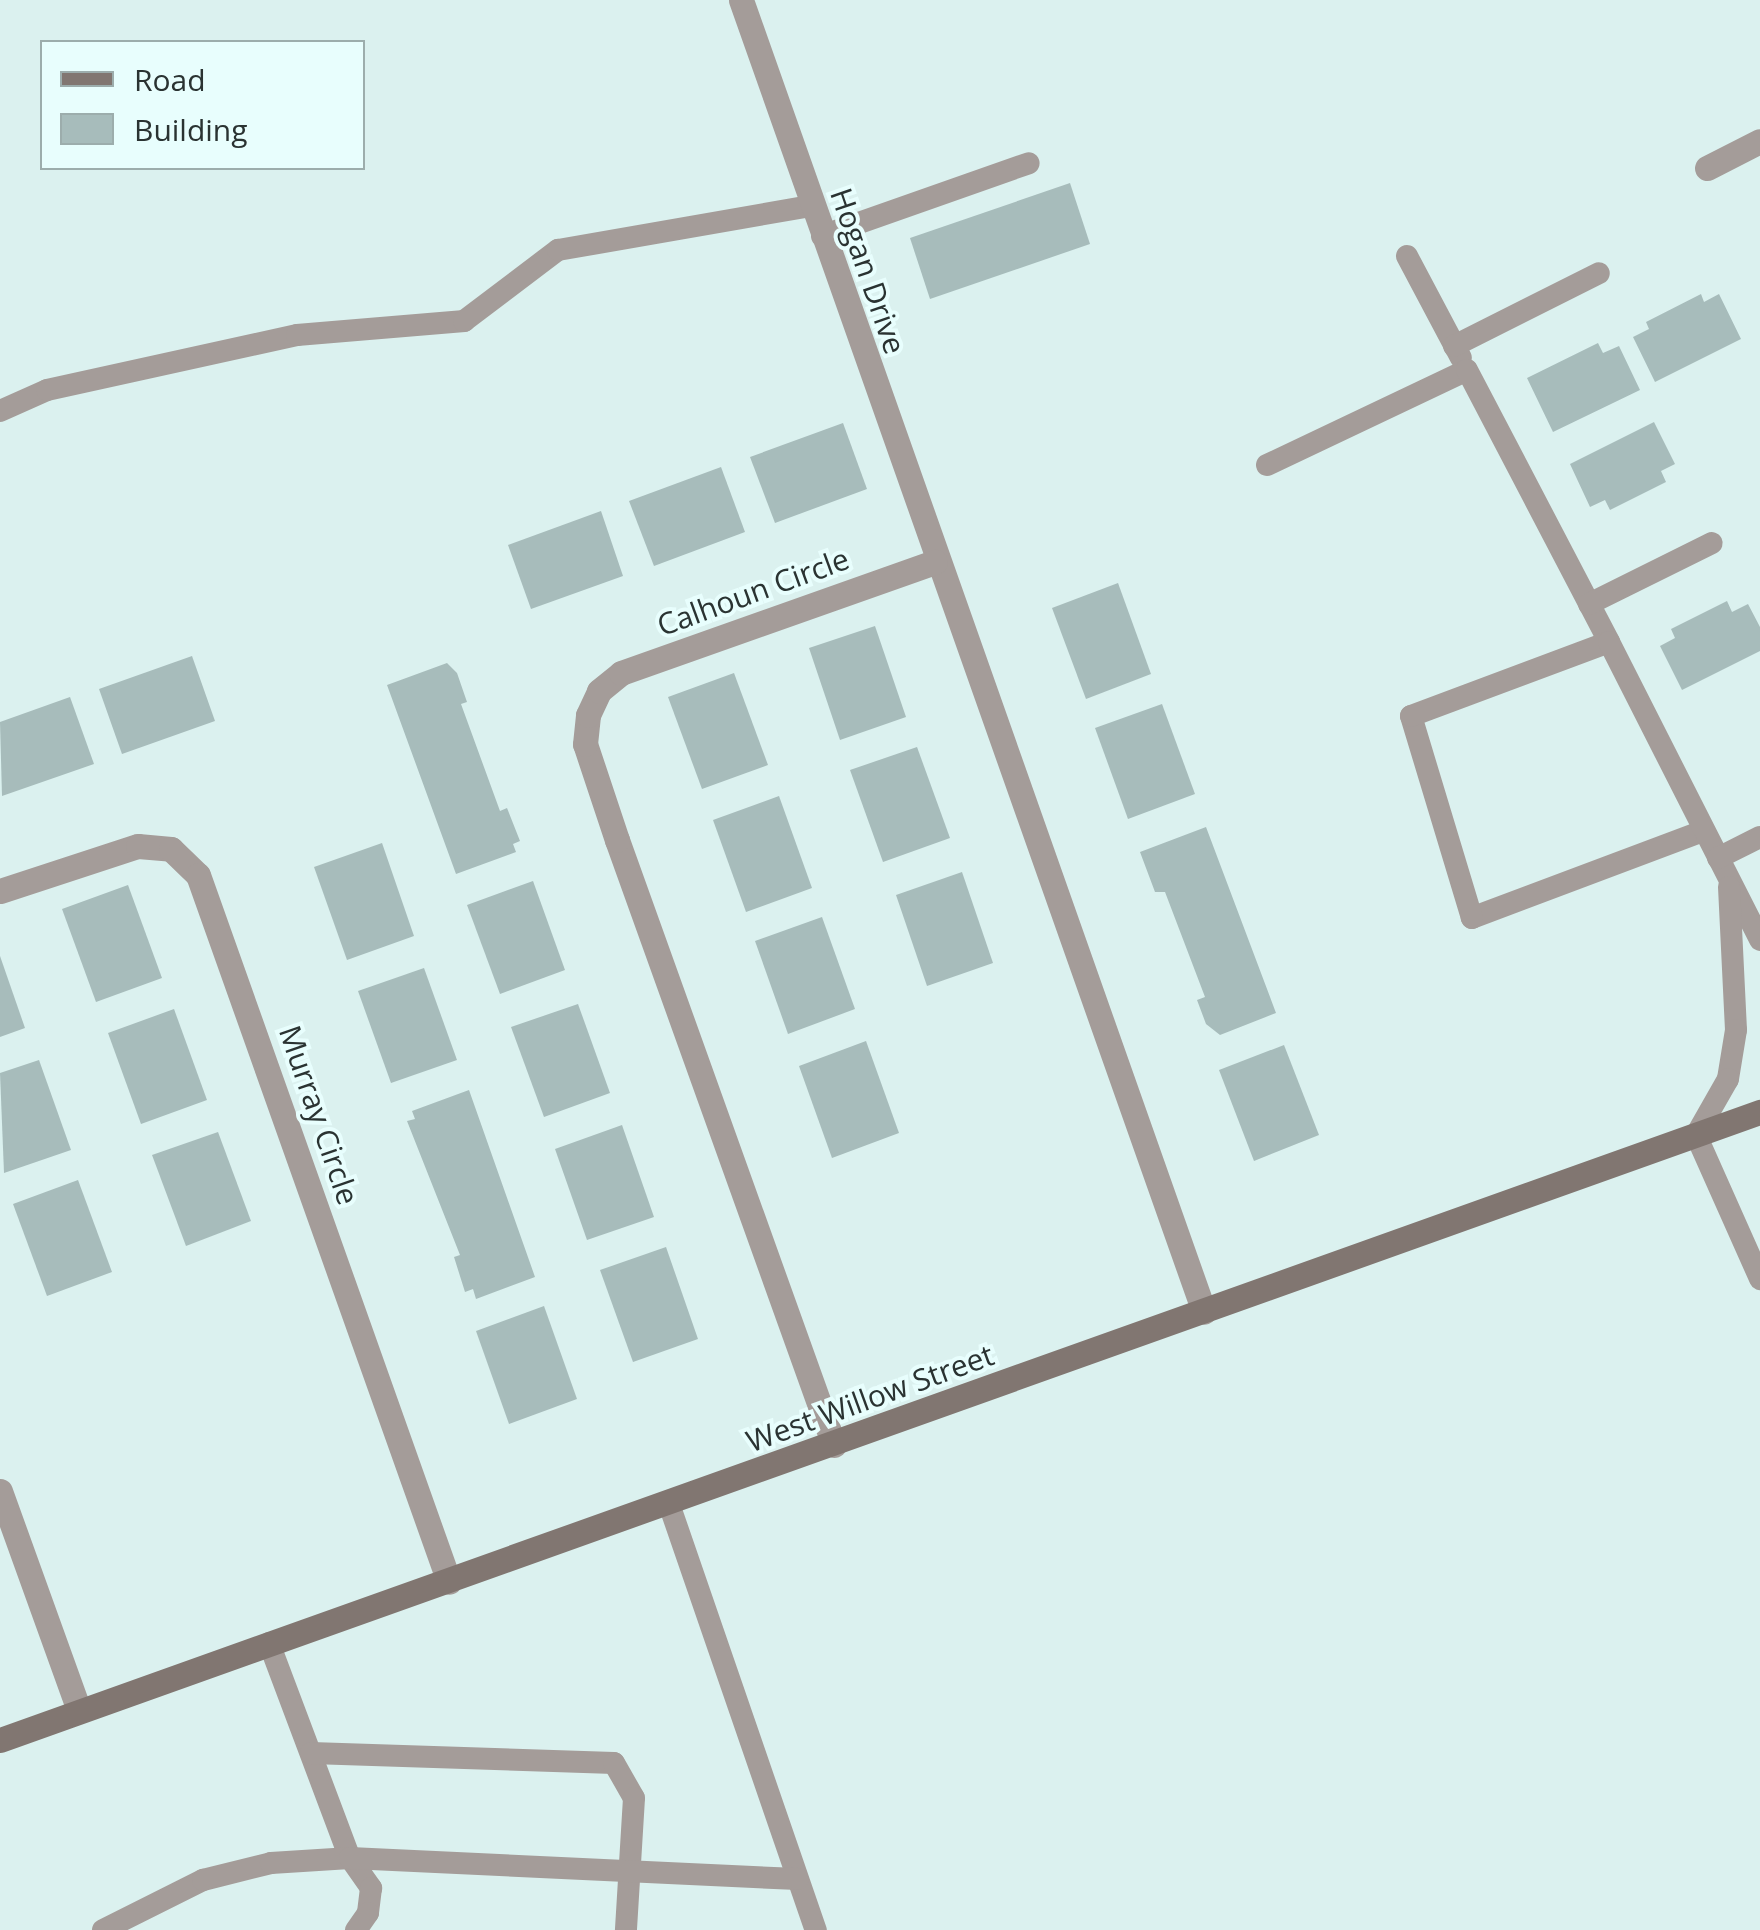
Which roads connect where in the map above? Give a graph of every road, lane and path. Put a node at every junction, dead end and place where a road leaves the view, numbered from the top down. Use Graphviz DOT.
graph roads {
  1 [pos="741,0"];
  2 [pos="1760,142"];
  3 [pos="1029,163"];
  4 [pos="1707,168"];
  5 [pos="812,206"];
  6 [pos="822,236"];
  7 [pos="1407,256"];
  8 [pos="1599,273"];
  9 [pos="1454,346"];
  10 [pos="1467,370"];
  11 [pos="0,411"];
  12 [pos="1266,465"];
  13 [pos="1712,543"];
  14 [pos="935,562"];
  15 [pos="1590,604"];
  16 [pos="1609,642"];
  17 [pos="1703,830"];
  18 [pos="1760,837"];
  19 [pos="1723,868"];
  20 [pos="0,891"];
  21 [pos="1760,940"];
  22 [pos="1760,1112"];
  23 [pos="1696,1135"];
  24 [pos="1760,1279"];
  25 [pos="1204,1312"];
  26 [pos="834,1445"];
  27 [pos="0,1491"];
  28 [pos="670,1504"];
  29 [pos="450,1582"];
  30 [pos="269,1643"];
  31 [pos="78,1708"];
  32 [pos="0,1740"];
  33 [pos="311,1752"];
  34 [pos="350,1858"];
  35 [pos="630,1871"];
  36 [pos="798,1879"];
  37 [pos="104,1930"];
  38 [pos="356,1930"];
  39 [pos="626,1930"];
  40 [pos="816,1930"];
  1 -- 5 [label="street, Hogan Drive"];
  2 -- 4 [label="street"];
  3 -- 6 [label="lane"];
  5 -- 6 [label="street, Hogan Drive"];
  5 -- 11 [label="lane"];
  6 -- 14 [label="street, Hogan Drive"];
  7 -- 9 [label="lane"];
  8 -- 9 [label="lane"];
  9 -- 10 [label="lane"];
  10 -- 12 [label="lane"];
  10 -- 15 [label="lane"];
  13 -- 15 [label="lane"];
  14 -- 25 [label="street"];
  14 -- 26 [label="street, Calhoun Circle"];
  15 -- 16 [label="lane"];
  16 -- 17 [label="lane"];
  16 -- 17 [label="lane"];
  17 -- 19 [label="lane"];
  18 -- 19 [label="lane"];
  19 -- 21 [label="lane"];
  19 -- 23 [label="lane"];
  20 -- 29 [label="street, Murray Circle"];
  22 -- 23 [label="main road, West Willow Street"];
  23 -- 24 [label="lane"];
  23 -- 25 [label="main road, West Willow Street"];
  25 -- 26 [label="main road, West Willow Street"];
  26 -- 28 [label="main road, West Willow Street"];
  27 -- 31 [label="street"];
  28 -- 29 [label="main road, West Willow Street"];
  28 -- 36 [label="lane"];
  29 -- 30 [label="main road, West Willow Street"];
  30 -- 31 [label="main road, West Willow Street"];
  30 -- 33 [label="lane"];
  31 -- 32 [label="main road, West Willow Street"];
  33 -- 34 [label="lane"];
  33 -- 35 [label="lane"];
  34 -- 35 [label="lane"];
  34 -- 37 [label="lane"];
  34 -- 38 [label="lane"];
  35 -- 36 [label="lane"];
  35 -- 39 [label="lane"];
  36 -- 40 [label="lane"];
}
